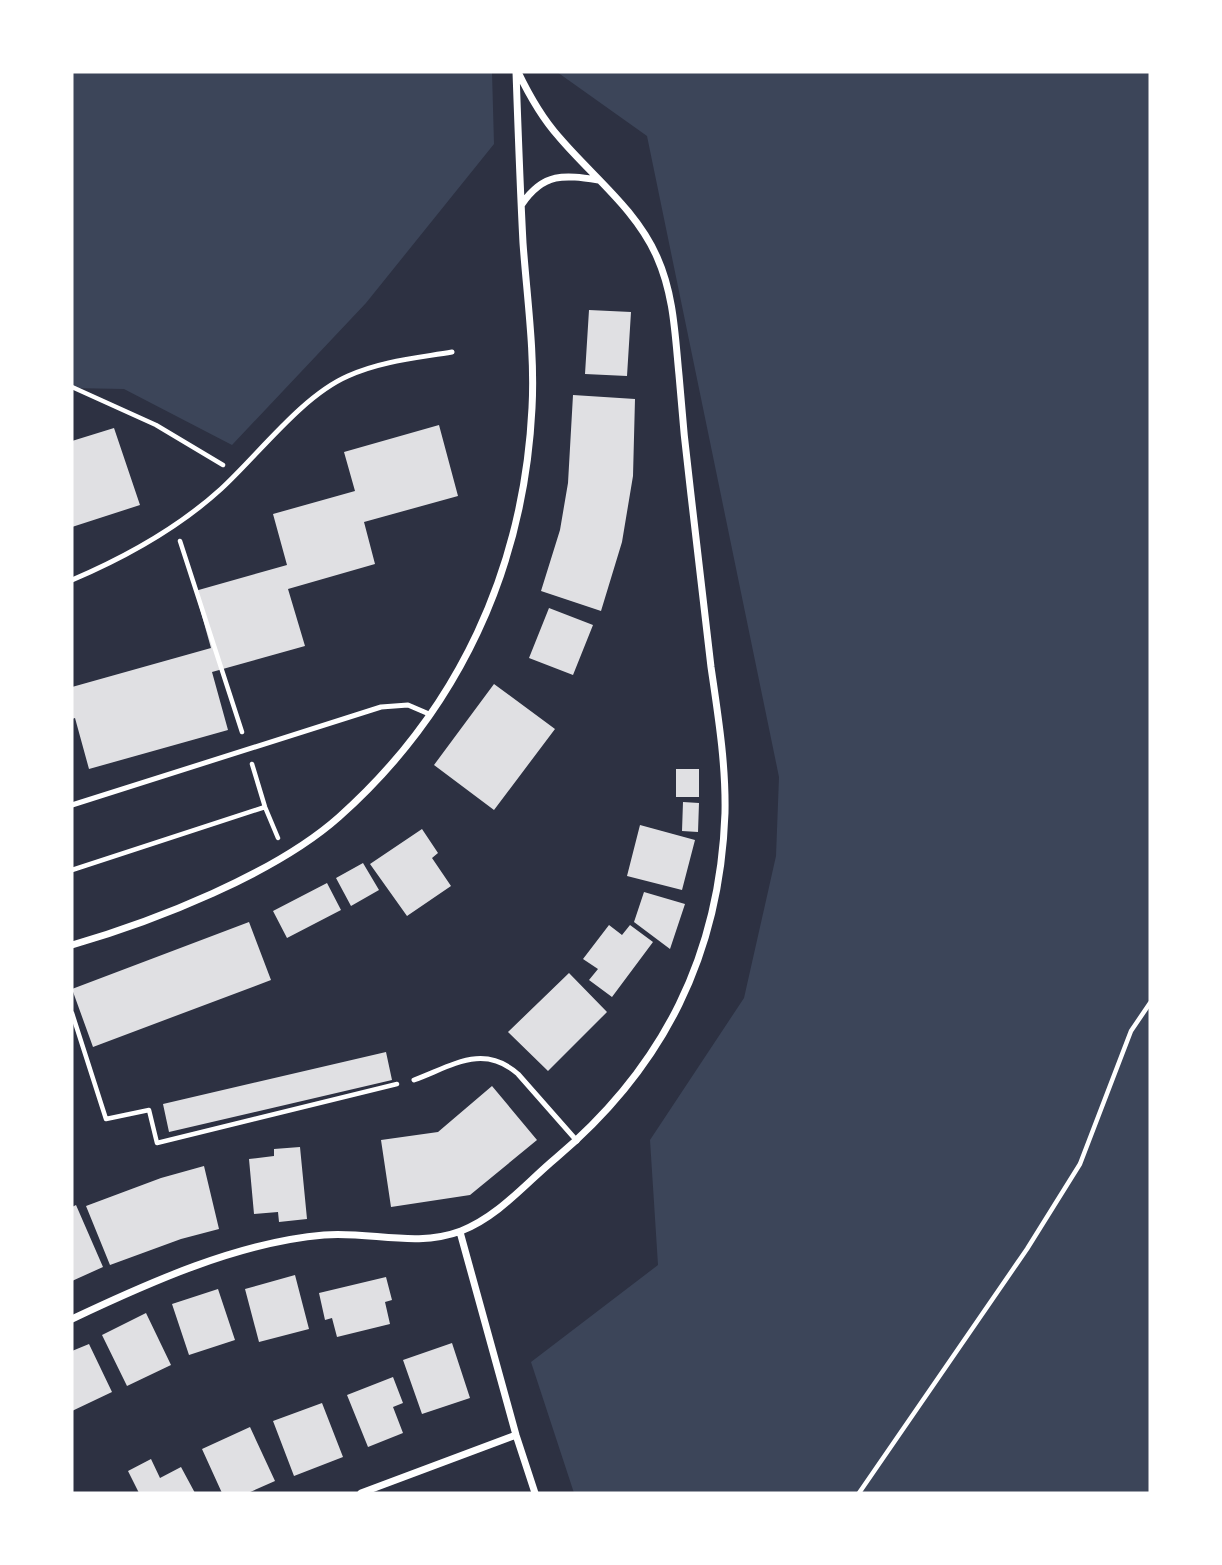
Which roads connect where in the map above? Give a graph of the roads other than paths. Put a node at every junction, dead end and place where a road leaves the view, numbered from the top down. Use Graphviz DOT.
graph roads {
  1 [pos="517,72"];
  2 [pos="599,180"];
  3 [pos="522,204"];
  4 [pos="452,352"];
  5 [pos="72,580"];
  6 [pos="429,714"];
  7 [pos="72,805"];
  8 [pos="72,945"];
  9 [pos="414,1080"];
  10 [pos="577,1140"];
  11 [pos="460,1232"];
  12 [pos="72,1320"];
  13 [pos="516,1435"];
  14 [pos="361,1493"];
  15 [pos="535,1493"];
  1 -- 2 [label="street"];
  1 -- 3 [label="street"];
  2 -- 3 [label="street"];
  2 -- 10 [label="street"];
  3 -- 6 [label="street"];
  4 -- 5 [label="lane"];
  6 -- 7 [label="lane"];
  6 -- 8 [label="street"];
  9 -- 10 [label="lane"];
  10 -- 11 [label="street"];
  11 -- 12 [label="street"];
  11 -- 13 [label="street"];
  13 -- 14 [label="street"];
  13 -- 15 [label="street"];
}
